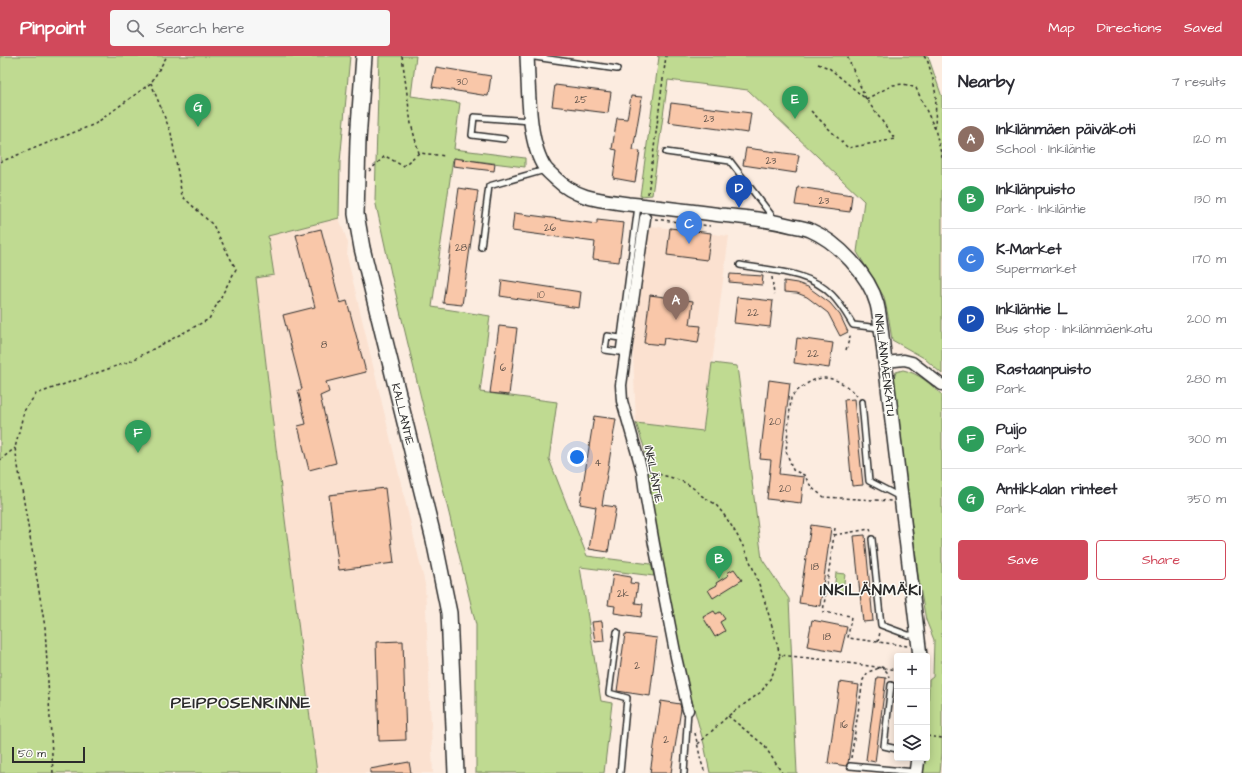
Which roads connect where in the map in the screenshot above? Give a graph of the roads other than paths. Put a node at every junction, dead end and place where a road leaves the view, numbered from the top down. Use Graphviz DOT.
graph roads {
  1 [pos="364,56"];
  2 [pos="527,56"];
  3 [pos="618,68"];
  4 [pos="531,121"];
  5 [pos="504,139"];
  6 [pos="666,152"];
  7 [pos="546,169"];
  8 [pos="644,210"];
  9 [pos="777,222"];
  10 [pos="481,246"];
  11 [pos="740,265"];
  12 [pos="882,328"];
  13 [pos="620,338"];
  14 [pos="886,362"];
  15 [pos="942,385"];
  16 [pos="862,402"];
  17 [pos="896,497"];
  18 [pos="872,539"];
  19 [pos="616,632"];
  20 [pos="913,635"];
  21 [pos="919,653"];
  22 [pos="891,685"];
  23 [pos="688,710"];
  24 [pos="894,748"];
  25 [pos="918,761"];
  26 [pos="850,766"];
  27 [pos="916,772"];
  28 [pos="456,773"];
  29 [pos="620,773"];
  30 [pos="684,773"];
  1 -- 28 [label="main road, KALLANTIE"];
  2 -- 3 [label="lane"];
  2 -- 4 [label="street, INKILÄNMÄENKATU"];
  4 -- 5 [label="lane"];
  4 -- 7 [label="street, INKILÄNMÄENKATU"];
  6 -- 9 [label="lane"];
  7 -- 8 [label="street, INKILÄNMÄENKATU"];
  7 -- 10 [label="lane"];
  8 -- 9 [label="street, INKILÄNMÄENKATU"];
  8 -- 13 [label="lane"];
  8 -- 23 [label="street, INKILÄNTIE"];
  9 -- 12 [label="street, INKILÄNMÄENKATU"];
  11 -- 12 [label="lane"];
  12 -- 14 [label="street, INKILÄNMÄENKATU"];
  14 -- 15 [label="street"];
  14 -- 17 [label="street, INKILÄNMÄENKATU"];
  16 -- 17 [label="lane"];
  17 -- 20 [label="street, INKILÄNMÄENKATU"];
  18 -- 20 [label="lane"];
  19 -- 29 [label="lane"];
  20 -- 21 [label="street, INKILÄNMÄENKATU"];
  22 -- 24 [label="lane"];
  23 -- 30 [label="lane"];
  25 -- 27 [label="street"];
  26 -- 27 [label="lane"];
}
